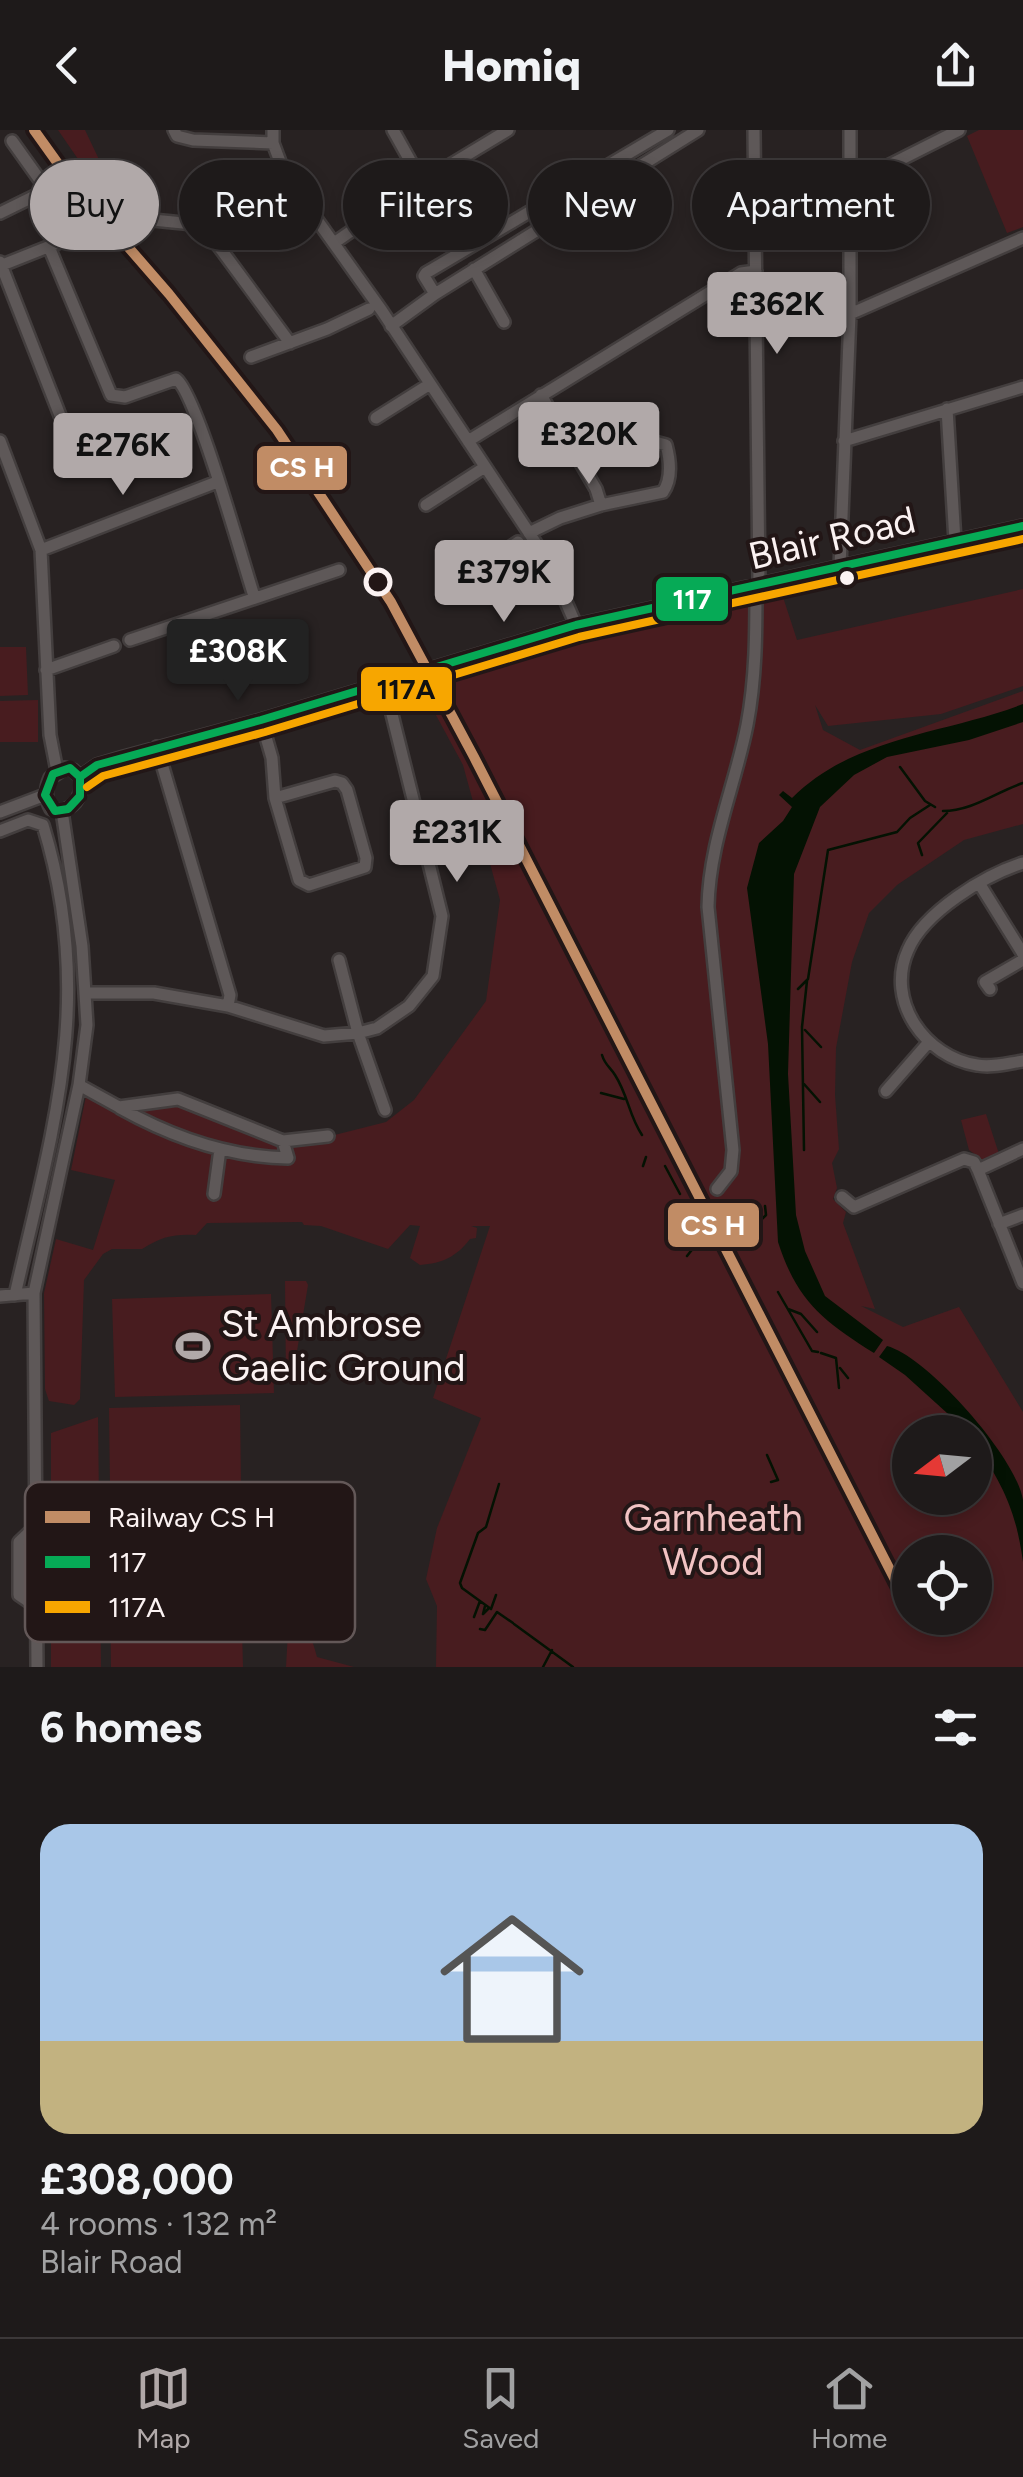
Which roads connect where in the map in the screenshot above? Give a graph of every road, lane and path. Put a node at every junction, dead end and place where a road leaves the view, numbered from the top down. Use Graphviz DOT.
graph roads {
  1 [pos="174,130"];
  2 [pos="392,130"];
  3 [pos="668,130"];
  4 [pos="698,130"];
  5 [pos="754,130"];
  6 [pos="850,130"];
  7 [pos="960,130"];
  8 [pos="500,132"];
  9 [pos="273,136"];
  10 [pos="12,141"];
  11 [pos="409,160"];
  12 [pos="456,160"];
  13 [pos="617,160"];
  14 [pos="648,160"];
  15 [pos="851,160"];
  16 [pos="900,160"];
  17 [pos="0,213"];
  18 [pos="528,213"];
  19 [pos="159,222"];
  20 [pos="528,235"];
  21 [pos="343,237"];
  22 [pos="1023,238"];
  23 [pos="334,243"];
  24 [pos="40,250"];
  25 [pos="51,250"];
  26 [pos="851,250"];
  27 [pos="0,264"];
  28 [pos="474,269"];
  29 [pos="756,271"];
  30 [pos="435,294"];
  31 [pos="369,309"];
  32 [pos="850,314"];
  33 [pos="504,322"];
  34 [pos="390,326"];
  35 [pos="290,343"];
  36 [pos="251,357"];
  37 [pos="430,384"];
  38 [pos="1023,386"];
  39 [pos="541,395"];
  40 [pos="947,409"];
  41 [pos="376,418"];
  42 [pos="0,441"];
  43 [pos="70,441"];
  44 [pos="468,441"];
  45 [pos="844,441"];
  46 [pos="655,442"];
  47 [pos="485,467"];
  48 [pos="218,482"];
  49 [pos="426,504"];
  50 [pos="601,505"];
  51 [pos="1023,526"];
  52 [pos="530,534"];
  53 [pos="955,541"];
  54 [pos="42,550"];
  55 [pos="549,563"];
  56 [pos="840,567"];
  57 [pos="535,568"];
  58 [pos="338,570"];
  59 [pos="758,585"];
  60 [pos="254,596"];
  61 [pos="576,625"];
  62 [pos="130,640"];
  63 [pos="114,646"];
  64 [pos="46,670"];
  65 [pos="384,682"];
  66 [pos="261,720"];
  67 [pos="157,748"];
  68 [pos="57,771"];
  69 [pos="80,777"];
  70 [pos="45,795"];
  71 [pos="276,798"];
  72 [pos="0,812"];
  73 [pos="62,812"];
  74 [pos="0,831"];
  75 [pos="1023,864"];
  76 [pos="979,883"];
  77 [pos="1023,956"];
  78 [pos="339,960"];
  79 [pos="985,982"];
  80 [pos="87,993"];
  81 [pos="228,1006"];
  82 [pos="358,1034"];
  83 [pos="928,1043"];
  84 [pos="1023,1061"];
  85 [pos="64,1068"];
  86 [pos="80,1069"];
  87 [pos="79,1085"];
  88 [pos="886,1091"];
  89 [pos="119,1107"];
  90 [pos="384,1110"];
  91 [pos="328,1136"];
  92 [pos="282,1141"];
  93 [pos="220,1149"];
  94 [pos="1023,1149"];
  95 [pos="978,1170"];
  96 [pos="717,1190"];
  97 [pos="214,1194"];
  98 [pos="842,1197"];
  99 [pos="1023,1215"];
  100 [pos="999,1224"];
  101 [pos="1023,1283"];
  102 [pos="34,1293"];
  103 [pos="15,1295"];
  104 [pos="0,1296"];
  105 [pos="34,1482"];
  106 [pos="25,1536"];
  107 [pos="25,1598"];
  108 [pos="36,1642"];
  109 [pos="37,1667"];
  1 -- 9 [label="street"];
  2 -- 11 [label="street"];
  3 -- 13 [label="street"];
  4 -- 14 [label="street"];
  5 -- 29 [label="street"];
  6 -- 15 [label="street"];
  7 -- 16 [label="street"];
  8 -- 12 [label="street"];
  9 -- 23 [label="street"];
  10 -- 17 [label="street"];
  18 -- 30 [label="street"];
  19 -- 35 [label="street"];
  20 -- 28 [label="street"];
  21 -- 23 [label="street"];
  22 -- 32 [label="street"];
  23 -- 34 [label="street"];
  24 -- 27 [label="street"];
  25 -- 48 [label="street"];
  26 -- 32 [label="street"];
  27 -- 43 [label="street"];
  28 -- 30 [label="street"];
  28 -- 33 [label="street"];
  29 -- 39 [label="street"];
  29 -- 59 [label="street"];
  30 -- 34 [label="street"];
  31 -- 35 [label="street"];
  32 -- 45 [label="street"];
  34 -- 37 [label="street"];
  35 -- 36 [label="street"];
  37 -- 41 [label="street"];
  37 -- 44 [label="street"];
  38 -- 40 [label="street"];
  39 -- 44 [label="street"];
  39 -- 50 [label="street"];
  40 -- 45 [label="street"];
  40 -- 53 [label="street"];
  42 -- 54 [label="street"];
  44 -- 47 [label="street"];
  45 -- 56 [label="street"];
  46 -- 50 [label="street"];
  47 -- 49 [label="street"];
  47 -- 52 [label="street"];
  48 -- 54 [label="street"];
  48 -- 60 [label="street"];
  50 -- 52 [label="street"];
  51 -- 53 [label="street, Blair Road"];
  52 -- 55 [label="street"];
  53 -- 56 [label="street, Blair Road"];
  54 -- 64 [label="street"];
  55 -- 57 [label="street"];
  55 -- 61 [label="street"];
  56 -- 59 [label="street, Blair Road"];
  58 -- 60 [label="street"];
  59 -- 61 [label="street, Blair Road"];
  59 -- 96 [label="street"];
  60 -- 62 [label="street"];
  61 -- 65 [label="street, Blair Road"];
  63 -- 64 [label="street"];
  64 -- 68 [label="street"];
  65 -- 66 [label="street, Blair Road"];
  65 -- 82 [label="street"];
  66 -- 67 [label="street, Blair Road"];
  66 -- 71 [label="street"];
  67 -- 69 [label="street, Blair Road"];
  67 -- 81 [label="street"];
  68 -- 69 [label="street"];
  68 -- 70 [label="street"];
  69 -- 73 [label="street"];
  70 -- 72 [label="street"];
  70 -- 73 [label="street"];
  71 -- 71 [label="street"];
  73 -- 80 [label="street"];
  74 -- 85 [label="street"];
  75 -- 76 [label="street"];
  76 -- 77 [label="street"];
  76 -- 83 [label="street"];
  77 -- 79 [label="street"];
  78 -- 82 [label="street"];
  80 -- 81 [label="street"];
  80 -- 86 [label="street"];
  81 -- 82 [label="street"];
  82 -- 90 [label="street"];
  83 -- 84 [label="street"];
  83 -- 88 [label="street"];
  85 -- 86 [label="street"];
  85 -- 103 [label="street"];
  86 -- 87 [label="street"];
  87 -- 89 [label="street"];
  87 -- 102 [label="street"];
  89 -- 92 [label="street"];
  89 -- 93 [label="street"];
  91 -- 92 [label="street"];
  92 -- 93 [label="street"];
  93 -- 97 [label="street"];
  94 -- 95 [label="street"];
  95 -- 98 [label="street"];
  95 -- 100 [label="street"];
  99 -- 100 [label="street"];
  100 -- 101 [label="street"];
  102 -- 103 [label="street"];
  102 -- 105 [label="street"];
  103 -- 104 [label="street"];
  106 -- 107 [label="street"];
  108 -- 109 [label="street"];
}
